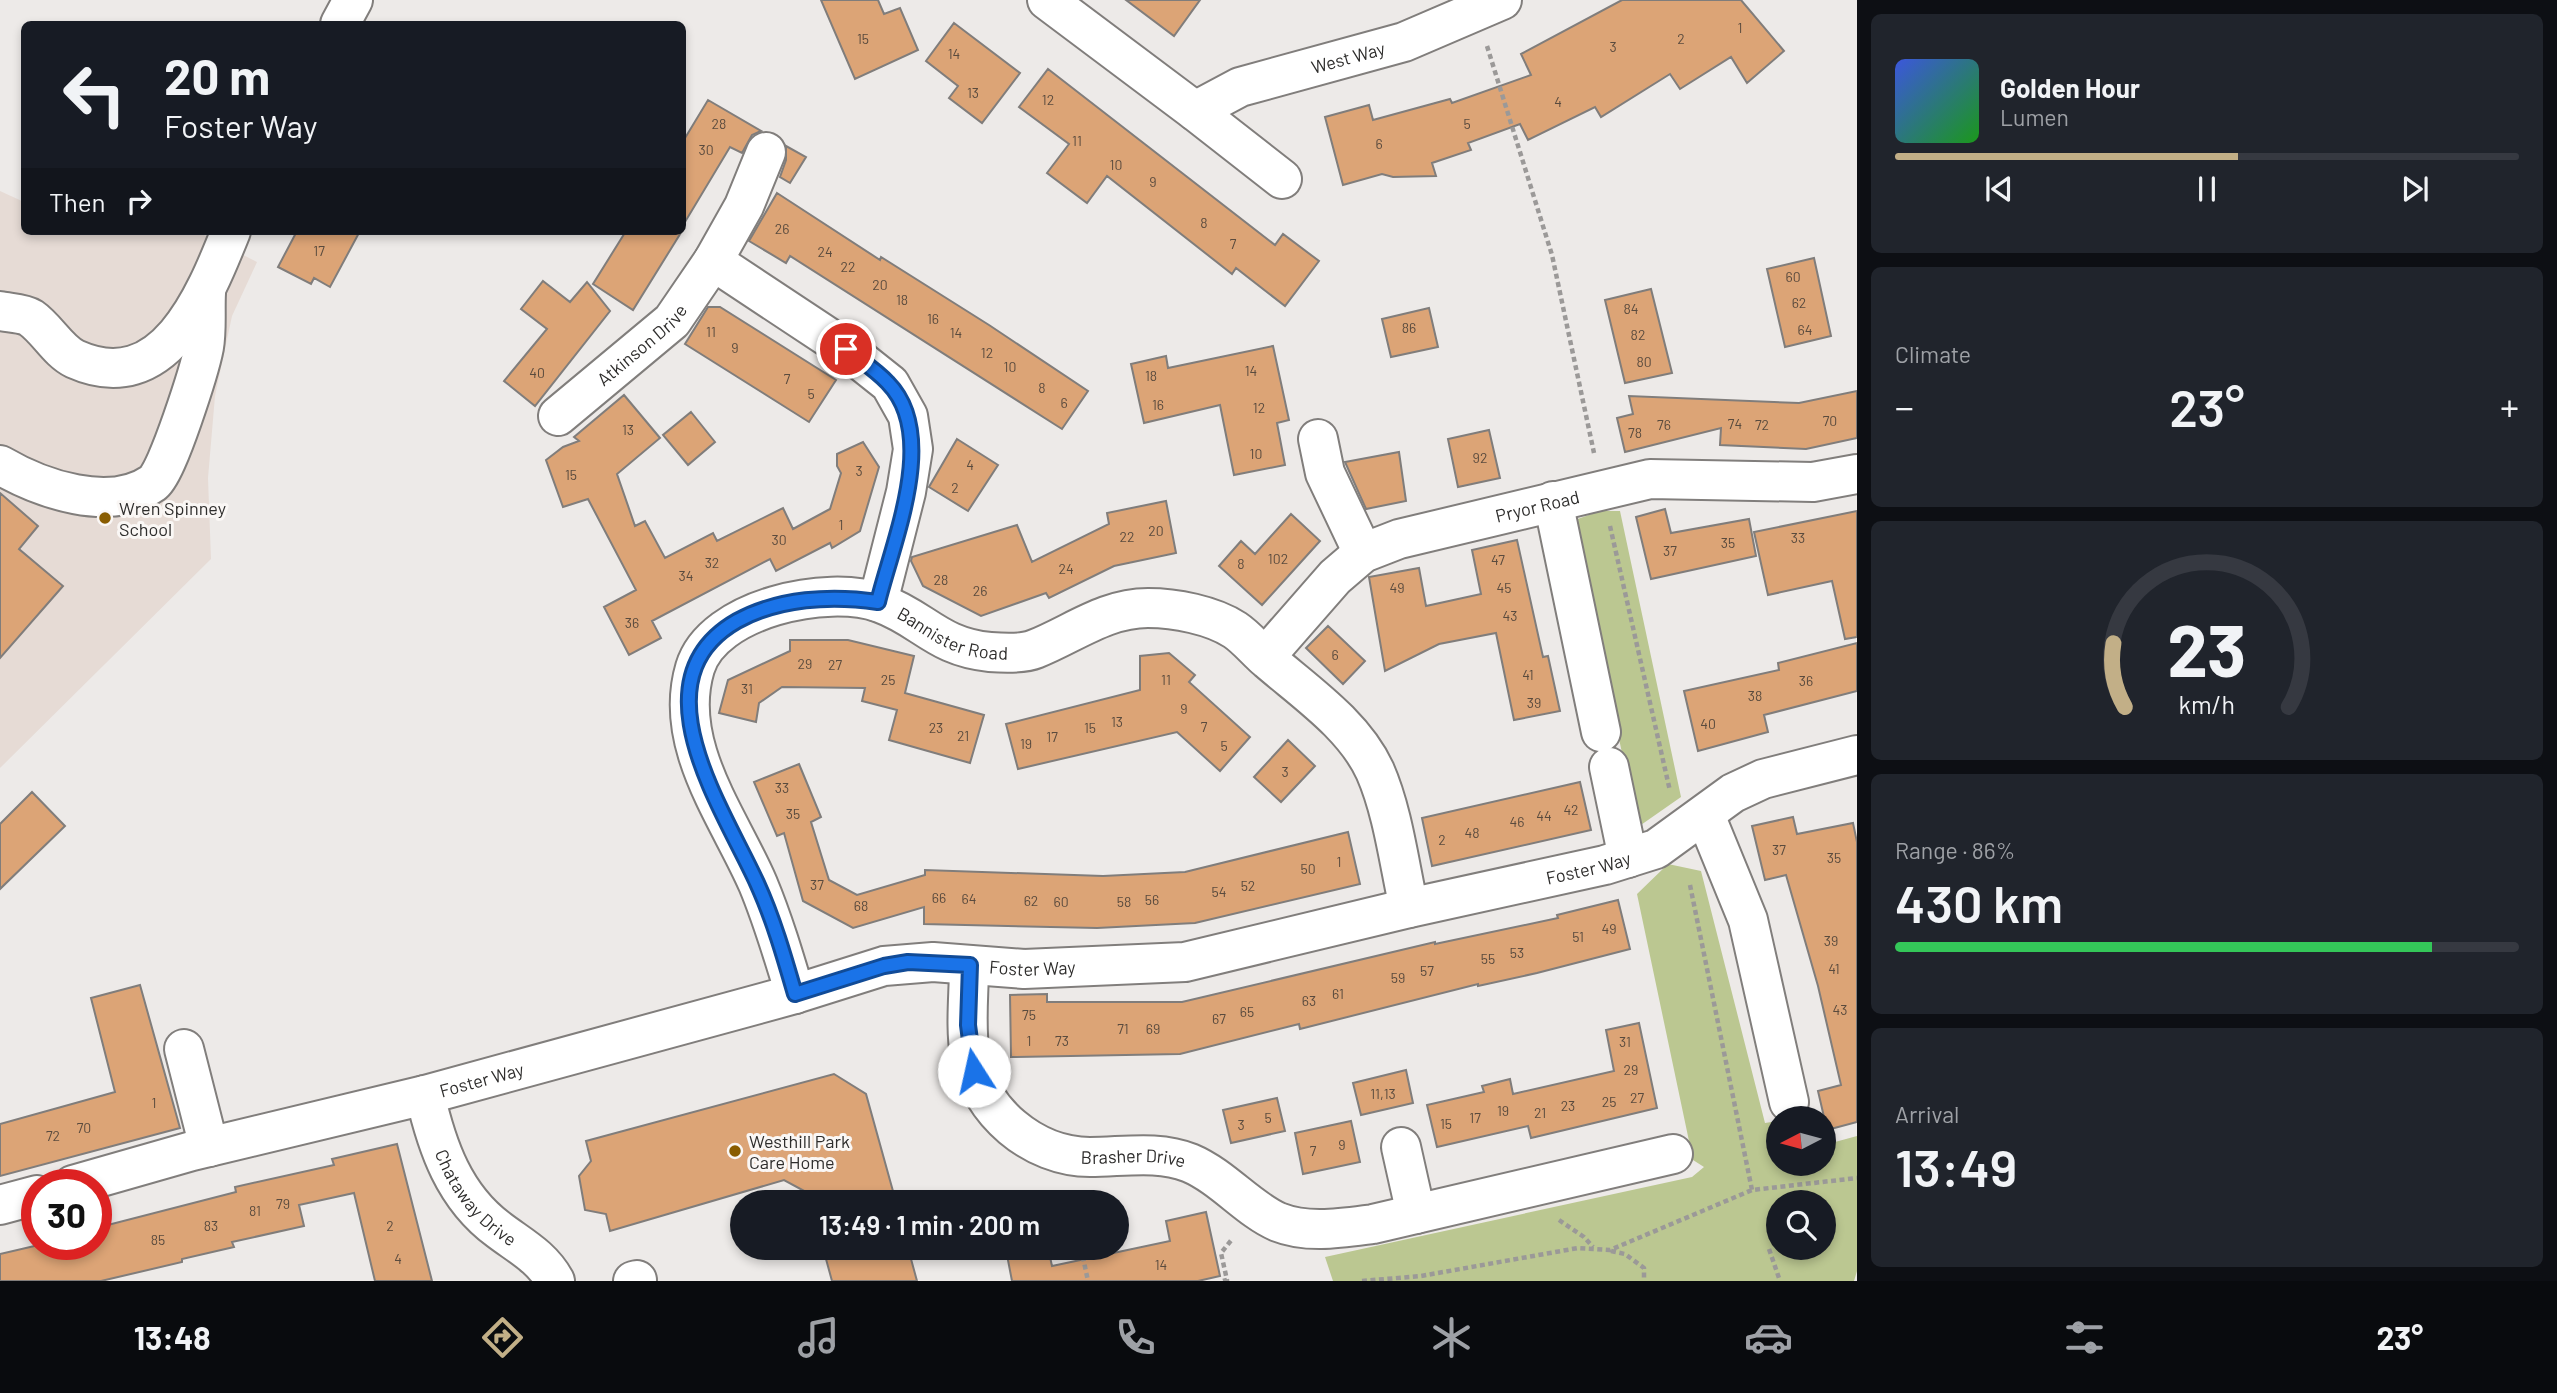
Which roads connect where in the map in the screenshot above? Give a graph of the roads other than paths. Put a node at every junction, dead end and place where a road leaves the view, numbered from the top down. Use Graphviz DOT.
graph roads {
  1 [pos="353,0"];
  2 [pos="1047,0"];
  3 [pos="1489,6"];
  4 [pos="342,21"];
  5 [pos="1195,111"];
  6 [pos="766,152"];
  7 [pos="1282,179"];
  8 [pos="230,235"];
  9 [pos="713,261"];
  10 [pos="206,293"];
  11 [pos="0,311"];
  12 [pos="558,416"];
  13 [pos="1318,439"];
  14 [pos="0,465"];
  15 [pos="1857,474"];
  16 [pos="1553,501"];
  17 [pos="1363,553"];
  18 [pos="878,602"];
  19 [pos="1265,657"];
  20 [pos="1857,755"];
  21 [pos="1692,825"];
  22 [pos="1628,858"];
  23 [pos="1409,908"];
  24 [pos="970,965"];
  25 [pos="795,994"];
  26 [pos="184,1049"];
  27 [pos="425,1095"];
  28 [pos="1789,1102"];
  29 [pos="209,1147"];
  30 [pos="1401,1147"];
  31 [pos="1673,1154"];
  32 [pos="112,1174"];
  33 [pos="21,1199"];
  34 [pos="0,1205"];
  35 [pos="1416,1213"];
  36 [pos="555,1281"];
  1 -- 4 [label="street"];
  2 -- 5 [label="street"];
  3 -- 5 [label="street, West Way"];
  5 -- 7 [label="street"];
  6 -- 9 [label="street, Atkinson Drive"];
  8 -- 10 [label="street"];
  9 -- 12 [label="street, Atkinson Drive"];
  9 -- 18 [label="street"];
  10 -- 11 [label="street"];
  10 -- 14 [label="street"];
  13 -- 17 [label="street"];
  15 -- 16 [label="street, Pryor Road"];
  16 -- 17 [label="street, Pryor Road"];
  16 -- 22 [label="street"];
  17 -- 19 [label="street, Pryor Road"];
  18 -- 19 [label="street, Bannister Road"];
  18 -- 25 [label="street, Bannister Road"];
  19 -- 23 [label="street, Bannister Road"];
  20 -- 21 [label="street, Foster Way"];
  21 -- 22 [label="street, Foster Way"];
  21 -- 28 [label="street"];
  22 -- 23 [label="street, Foster Way"];
  23 -- 24 [label="street, Foster Way"];
  24 -- 25 [label="street, Foster Way"];
  24 -- 35 [label="street, Brasher Drive"];
  25 -- 27 [label="street, Foster Way"];
  26 -- 29 [label="street"];
  27 -- 29 [label="street, Foster Way"];
  27 -- 36 [label="street, Chataway Drive"];
  29 -- 32 [label="street, Foster Way"];
  30 -- 35 [label="street"];
  31 -- 35 [label="street, Brasher Drive"];
  33 -- 34 [label="street"];
}
